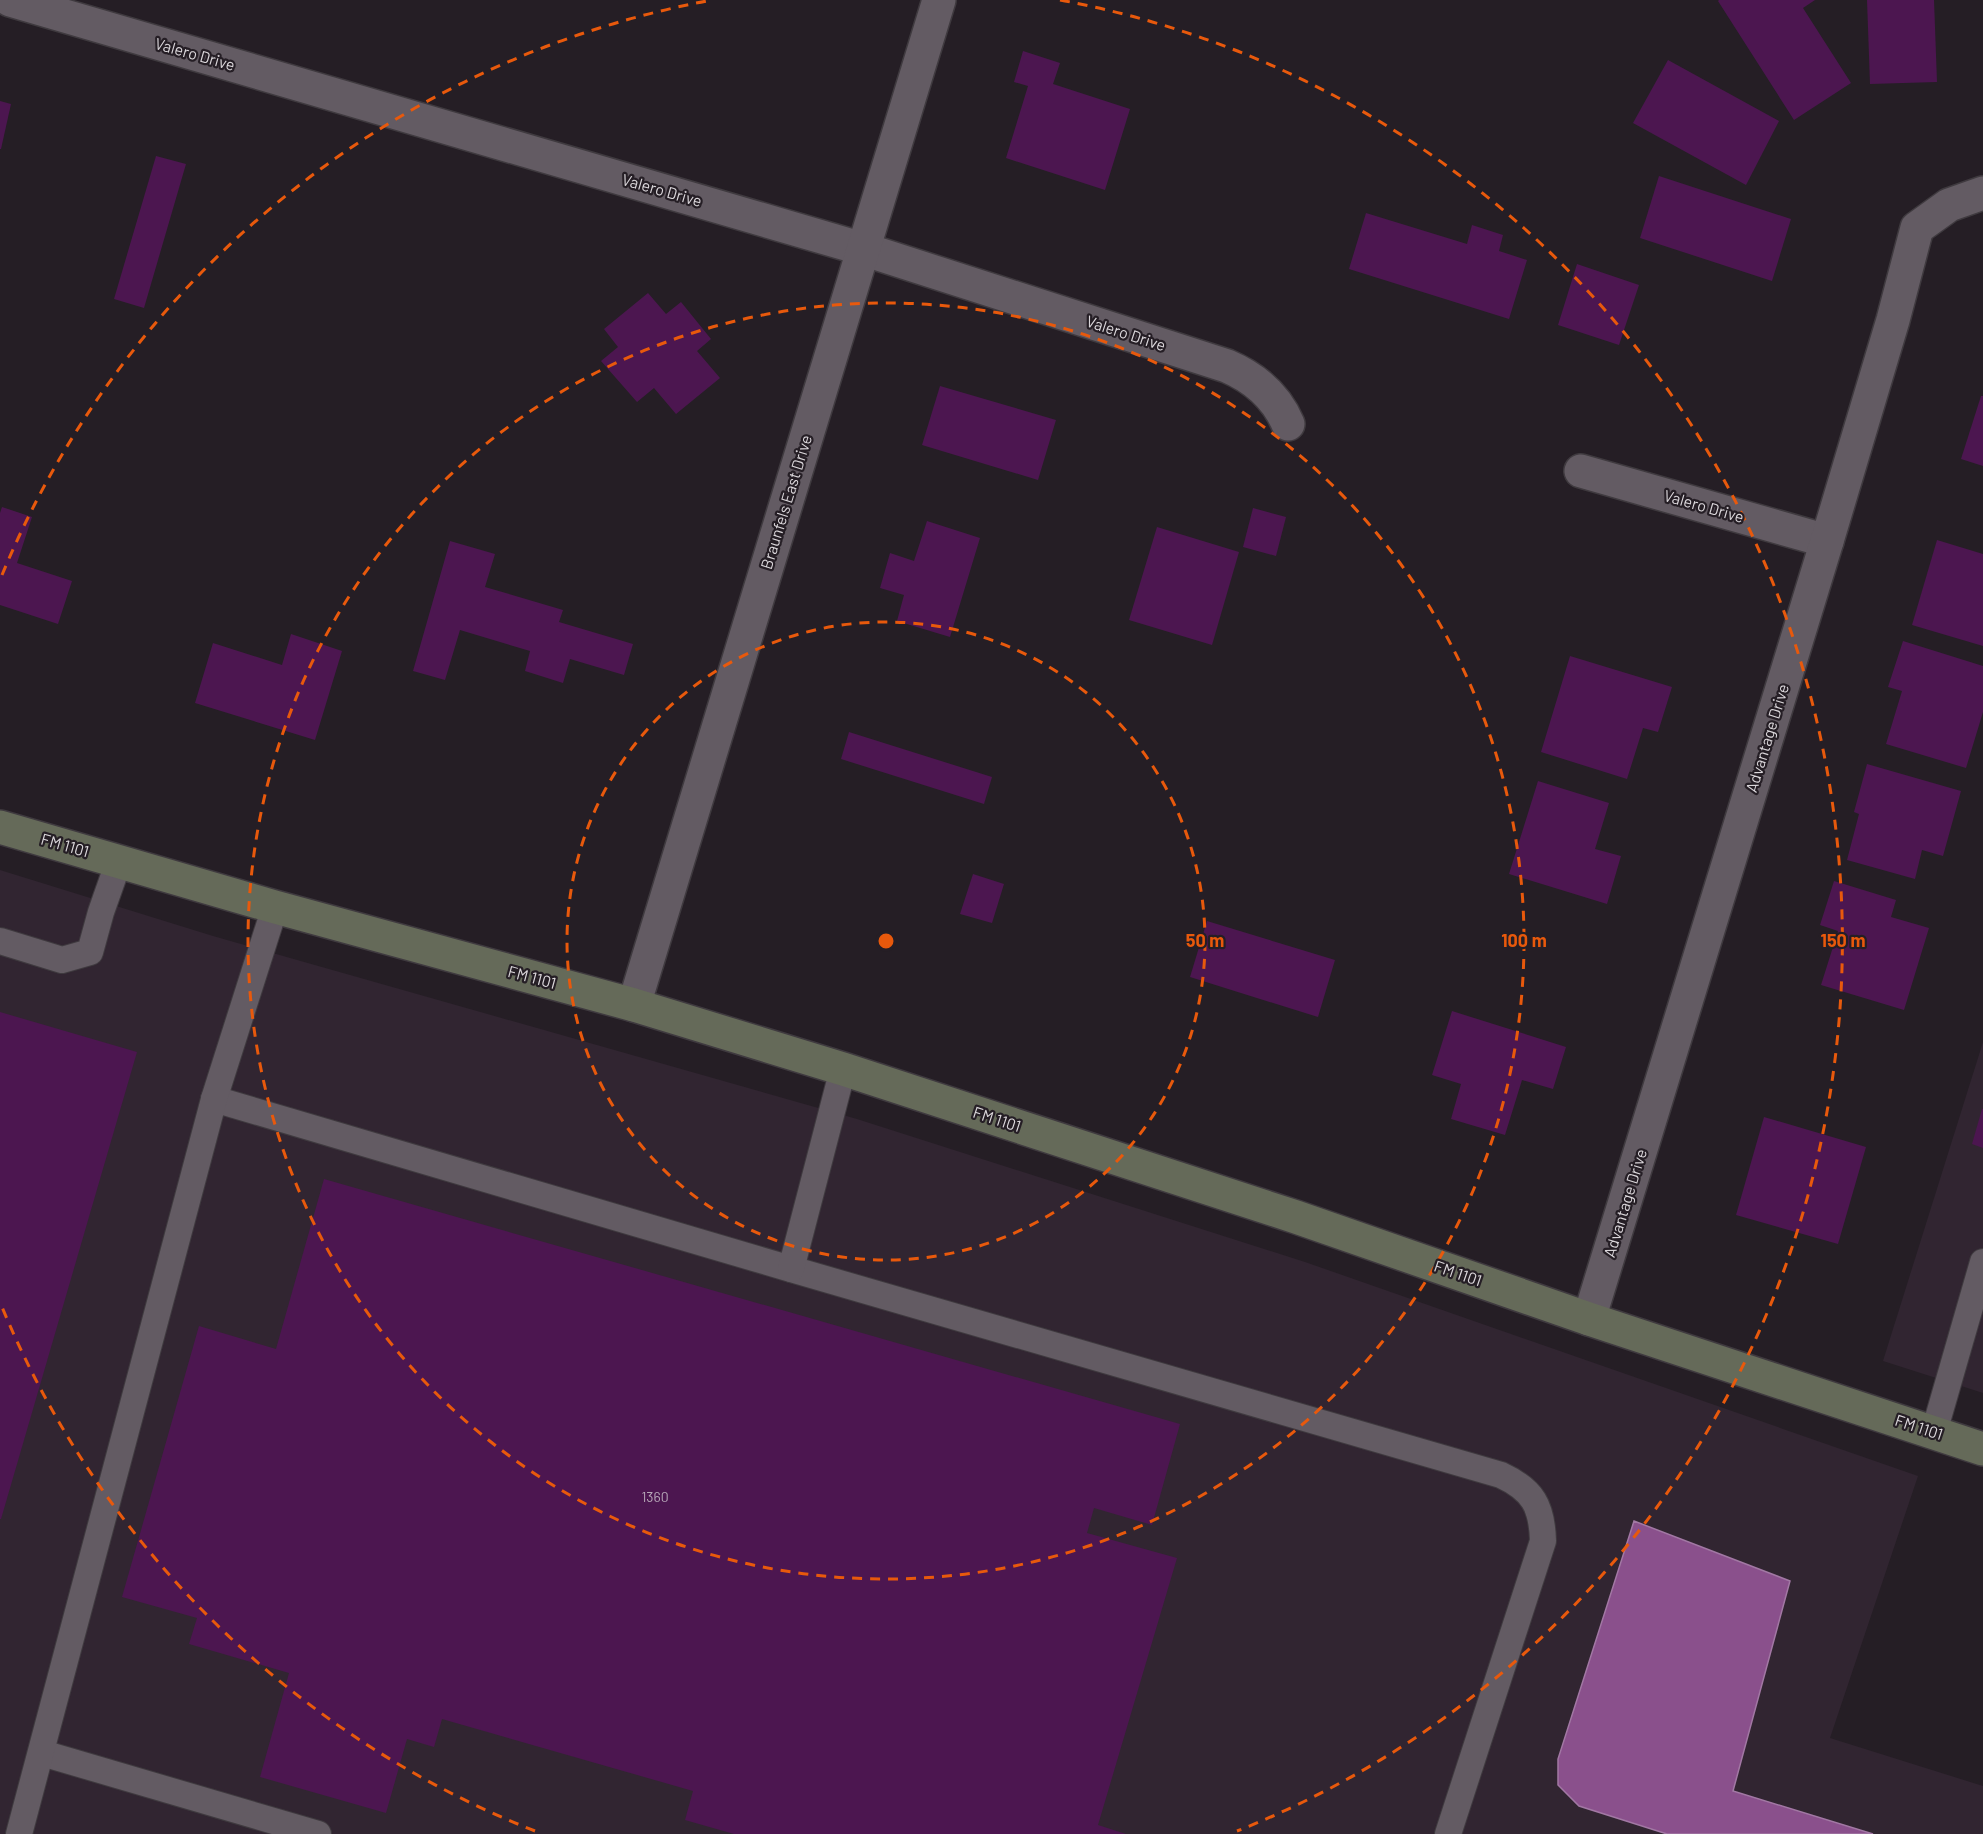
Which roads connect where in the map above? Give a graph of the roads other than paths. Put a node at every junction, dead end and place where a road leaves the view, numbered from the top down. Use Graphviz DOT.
graph roads {
  1 [pos="10,0"];
  2 [pos="939,0"];
  3 [pos="1983,194"];
  4 [pos="863,249"];
  5 [pos="1288,424"];
  6 [pos="1581,471"];
  7 [pos="1827,541"];
  8 [pos="0,827"];
  9 [pos="119,861"];
  10 [pos="275,907"];
  11 [pos="0,941"];
  12 [pos="634,1005"];
  13 [pos="843,1069"];
  14 [pos="214,1099"];
  15 [pos="1983,1262"];
  16 [pos="791,1269"];
  17 [pos="1589,1319"];
  18 [pos="1974,1328"];
  19 [pos="1934,1432"];
  20 [pos="1983,1449"];
  21 [pos="42,1753"];
  22 [pos="19,1834"];
  23 [pos="318,1834"];
  24 [pos="1448,1834"];
  1 -- 4 [label="street, Valero Drive"];
  2 -- 4 [label="street, Braunfels East Drive"];
  3 -- 7 [label="street, Advantage Drive"];
  4 -- 5 [label="street, Valero Drive"];
  4 -- 12 [label="street, Braunfels East Drive"];
  6 -- 7 [label="street, Valero Drive"];
  7 -- 17 [label="street, Advantage Drive"];
  8 -- 9 [label="main road, FM 1101 / FM 1101"];
  9 -- 10 [label="main road, FM 1101 / FM 1101"];
  9 -- 11 [label="lane"];
  10 -- 12 [label="main road, FM 1101 / FM 1101"];
  10 -- 14 [label="lane"];
  12 -- 13 [label="main road, FM 1101 / FM 1101"];
  13 -- 16 [label="lane"];
  13 -- 17 [label="main road, FM 1101 / FM 1101"];
  14 -- 16 [label="lane"];
  14 -- 21 [label="lane"];
  15 -- 18 [label="lane"];
  16 -- 24 [label="lane"];
  17 -- 19 [label="main road, FM 1101 / FM 1101"];
  18 -- 19 [label="lane"];
  19 -- 20 [label="main road, FM 1101 / FM 1101"];
  21 -- 22 [label="lane"];
  21 -- 23 [label="lane"];
}
